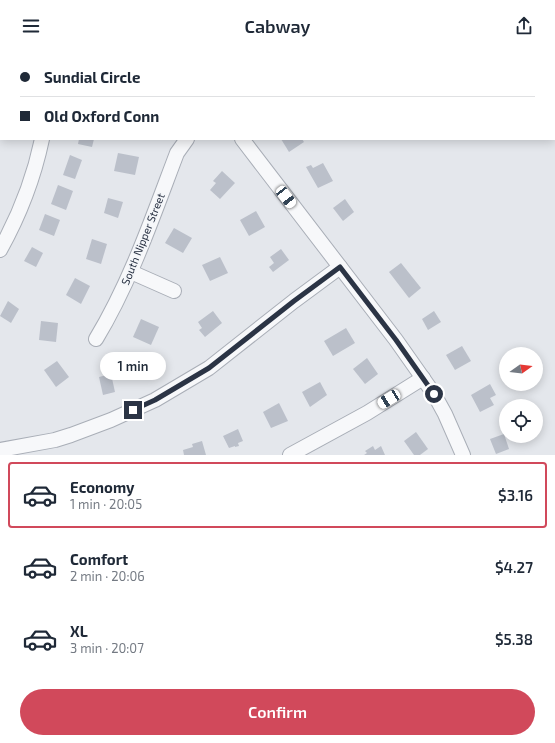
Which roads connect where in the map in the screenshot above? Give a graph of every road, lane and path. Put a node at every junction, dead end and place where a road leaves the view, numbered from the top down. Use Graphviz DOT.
graph roads {
  1 [pos="42,140"];
  2 [pos="186,140"];
  3 [pos="243,140"];
  4 [pos="0,250"];
  5 [pos="340,267"];
  6 [pos="131,272"];
  7 [pos="174,291"];
  8 [pos="96,339"];
  9 [pos="423,378"];
  10 [pos="0,450"];
  11 [pos="290,455"];
  12 [pos="463,455"];
  1 -- 4 [label="street"];
  2 -- 6 [label="street, South Nipper Street"];
  3 -- 5 [label="street"];
  5 -- 9 [label="street"];
  5 -- 10 [label="street"];
  6 -- 7 [label="street"];
  6 -- 8 [label="street, South Nipper Street"];
  9 -- 11 [label="street"];
  9 -- 12 [label="street"];
}
